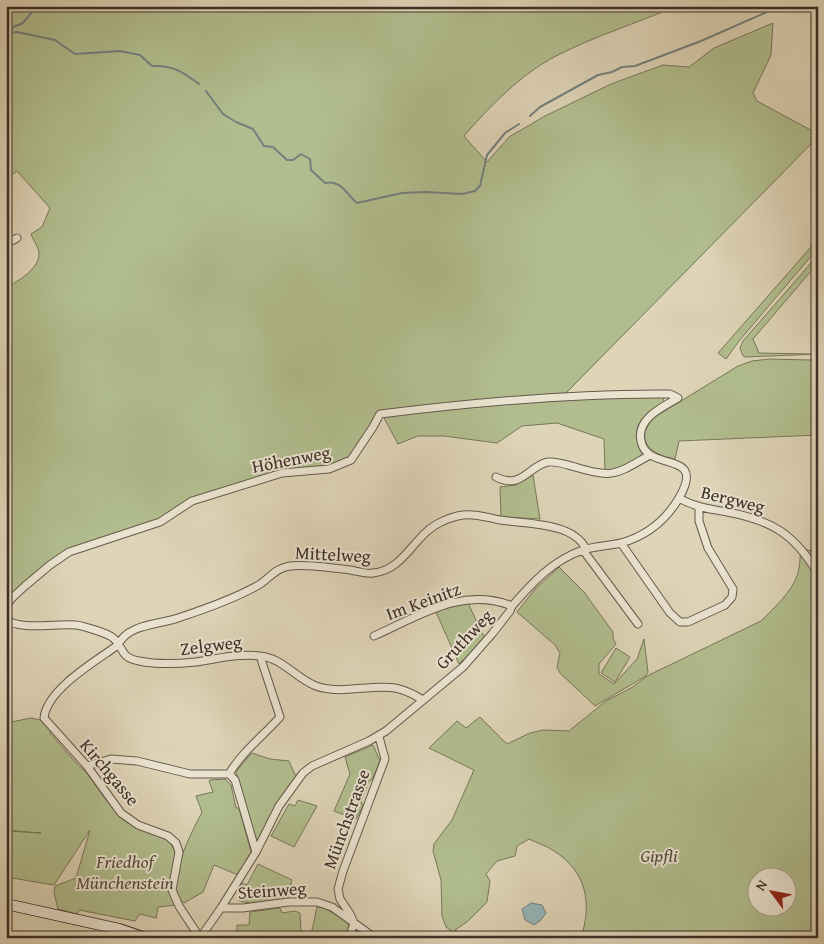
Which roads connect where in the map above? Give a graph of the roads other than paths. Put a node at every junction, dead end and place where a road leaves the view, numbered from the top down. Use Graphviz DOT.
graph roads {
  1 [pos="17,238"];
  2 [pos="6,244"];
  3 [pos="650,455"];
  4 [pos="496,477"];
  5 [pos="679,498"];
  6 [pos="699,507"];
  7 [pos="621,543"];
  8 [pos="585,550"];
  9 [pos="818,574"];
  10 [pos="512,606"];
  11 [pos="6,607"];
  12 [pos="6,619"];
  13 [pos="638,624"];
  14 [pos="374,636"];
  15 [pos="118,645"];
  16 [pos="260,656"];
  17 [pos="818,669"];
  18 [pos="818,683"];
  19 [pos="423,700"];
  20 [pos="44,718"];
  21 [pos="379,736"];
  22 [pos="87,766"];
  23 [pos="229,774"];
  24 [pos="256,852"];
  25 [pos="6,904"];
  26 [pos="221,908"];
  27 [pos="354,923"];
  28 [pos="144,938"];
  29 [pos="200,938"];
  30 [pos="349,938"];
  31 [pos="375,938"];
  1 -- 2 [label="street"];
  3 -- 4 [label="street"];
  3 -- 5 [label="street, Gruthweg"];
  3 -- 11 [label="street, Höhenweg"];
  5 -- 6 [label="street, Bergweg"];
  5 -- 7 [label="street, Gruthweg"];
  6 -- 7 [label="street"];
  6 -- 9 [label="street, Bergweg"];
  7 -- 8 [label="street, Gruthweg"];
  8 -- 10 [label="street, Gruthweg"];
  8 -- 13 [label="street, Mittelweg"];
  8 -- 15 [label="street, Mittelweg"];
  10 -- 14 [label="street, Im Keinitz"];
  10 -- 19 [label="street, Gruthweg"];
  12 -- 15 [label="street, Zelgweg"];
  15 -- 16 [label="street, Zelgweg"];
  15 -- 20 [label="street, Mittelweg"];
  16 -- 19 [label="street, Zelgweg"];
  16 -- 23 [label="street"];
  17 -- 18 [label="street"];
  19 -- 21 [label="street, Gruthweg"];
  20 -- 22 [label="street, Kirchgasse"];
  21 -- 24 [label="street, Gruthweg"];
  21 -- 27 [label="street, Münchstrasse"];
  22 -- 23 [label="street"];
  22 -- 29 [label="street, Kirchgasse"];
  23 -- 24 [label="street"];
  24 -- 26 [label="street, Gruthweg"];
  25 -- 28 [label="main road"];
  26 -- 27 [label="street, Steinweg"];
  26 -- 29 [label="street, Gruthweg"];
  27 -- 30 [label="street"];
  27 -- 31 [label="street, Steinweg"];
}
